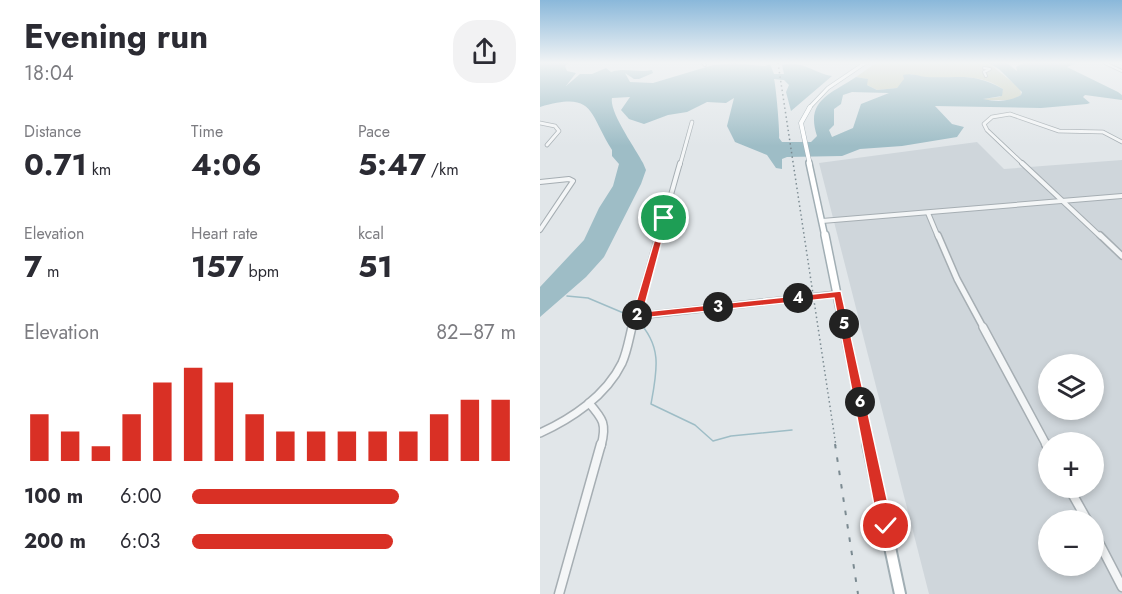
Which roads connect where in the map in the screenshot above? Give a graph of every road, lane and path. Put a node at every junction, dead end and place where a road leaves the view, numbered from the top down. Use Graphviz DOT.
graph roads {
  1 [pos="826,91"];
  2 [pos="692,122"];
  3 [pos="540,123"];
  4 [pos="1122,142"];
  5 [pos="547,145"];
  6 [pos="540,182"];
  7 [pos="1122,196"];
  8 [pos="1064,200"];
  9 [pos="928,213"];
  10 [pos="822,221"];
  11 [pos="540,230"];
  12 [pos="1122,256"];
  13 [pos="838,294"];
  14 [pos="637,316"];
  15 [pos="589,403"];
  16 [pos="1039,432"];
  17 [pos="540,433"];
  18 [pos="1104,552"];
  19 [pos="1122,587"];
  20 [pos="559,594"];
  21 [pos="900,594"];
  1 -- 10 [label="main road"];
  2 -- 14 [label="street"];
  3 -- 5 [label="street"];
  4 -- 8 [label="street"];
  6 -- 11 [label="street"];
  7 -- 8 [label="street"];
  8 -- 9 [label="street"];
  8 -- 12 [label="street"];
  9 -- 10 [label="street"];
  9 -- 16 [label="street"];
  10 -- 13 [label="main road"];
  13 -- 14 [label="street"];
  13 -- 21 [label="main road"];
  14 -- 15 [label="street"];
  15 -- 17 [label="street"];
  15 -- 20 [label="street"];
  18 -- 19 [label="street"];
}
